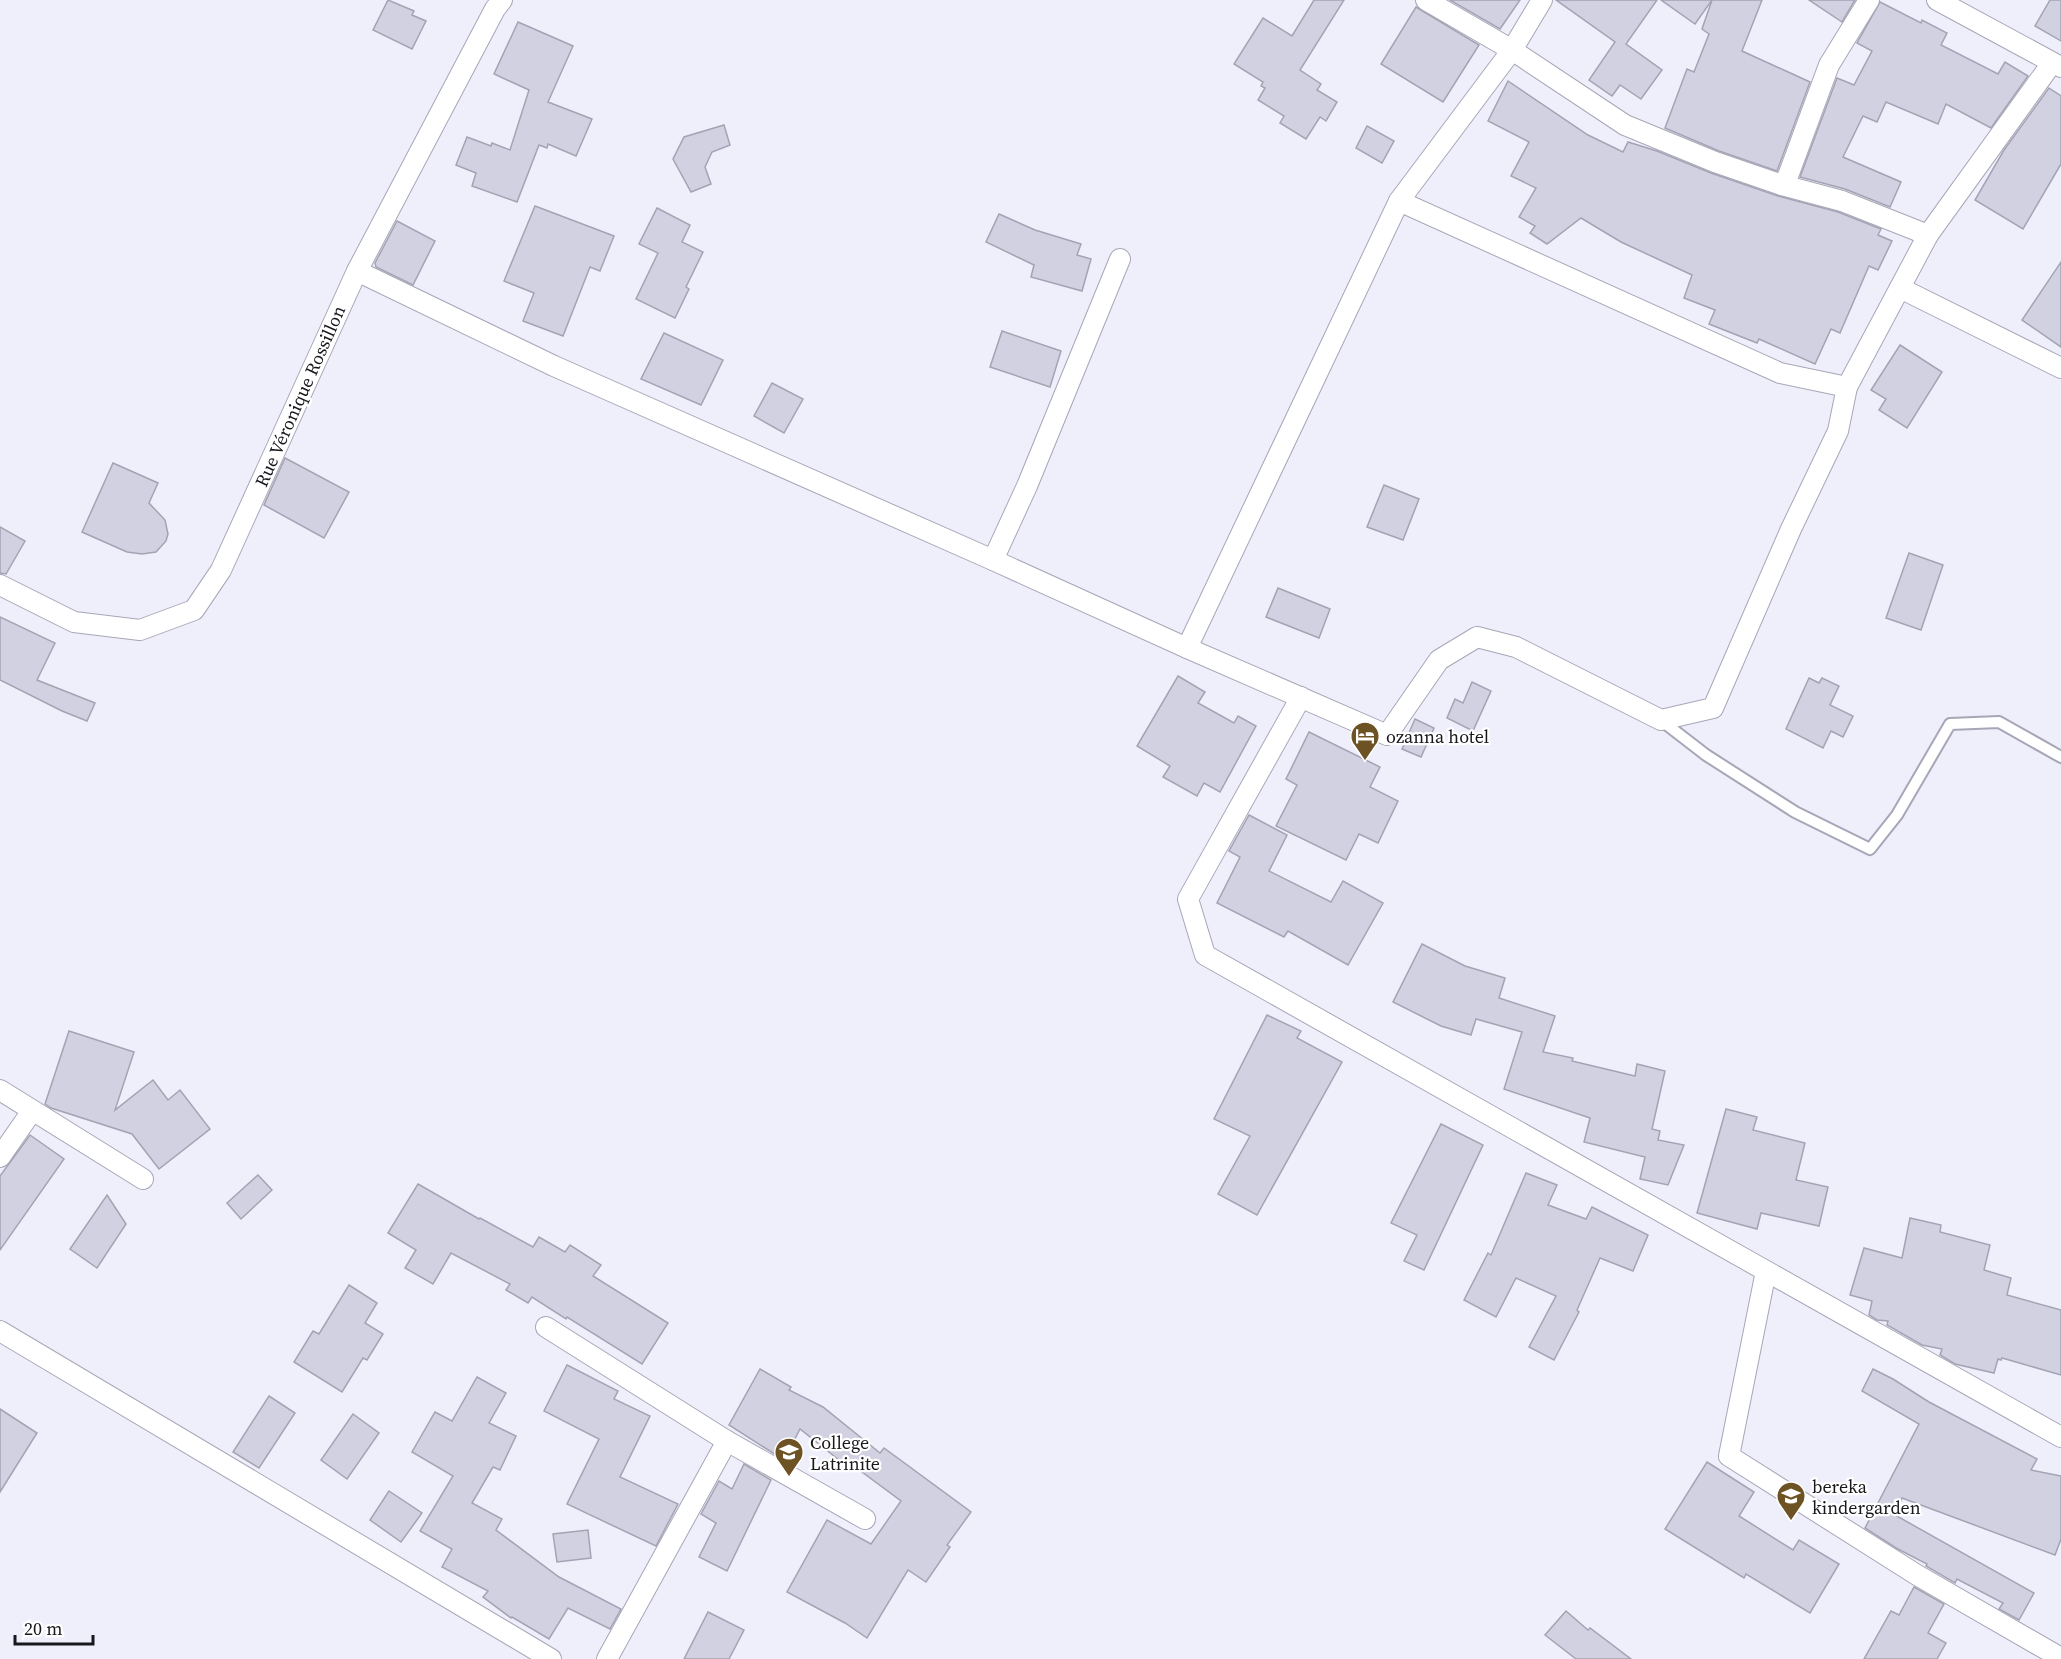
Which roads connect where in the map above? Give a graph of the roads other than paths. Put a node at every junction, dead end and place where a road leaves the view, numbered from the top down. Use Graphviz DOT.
graph roads {
  1 [pos="1426,0"];
  2 [pos="1542,0"];
  3 [pos="1869,0"];
  4 [pos="1937,0"];
  5 [pos="492,3"];
  6 [pos="1512,51"];
  7 [pos="2057,65"];
  8 [pos="1782,185"];
  9 [pos="1399,201"];
  10 [pos="1928,235"];
  11 [pos="1120,259"];
  12 [pos="357,271"];
  13 [pos="1900,288"];
  14 [pos="2061,368"];
  15 [pos="1847,387"];
  16 [pos="993,560"];
  17 [pos="0,585"];
  18 [pos="1187,648"];
  19 [pos="1301,697"];
  20 [pos="1661,720"];
  21 [pos="2061,757"];
  22 [pos="0,1090"];
  23 [pos="32,1111"];
  24 [pos="0,1157"];
  25 [pos="143,1179"];
  26 [pos="1766,1271"];
  27 [pos="546,1327"];
  28 [pos="2,1336"];
  29 [pos="2061,1437"];
  30 [pos="727,1441"];
  31 [pos="865,1519"];
  32 [pos="2061,1658"];
  33 [pos="551,1659"];
  34 [pos="607,1659"];
  1 -- 6 [label="street"];
  2 -- 6 [label="street"];
  3 -- 8 [label="street"];
  4 -- 7 [label="street"];
  5 -- 12 [label="street, Rue Véronique Rossillon"];
  6 -- 8 [label="street"];
  6 -- 9 [label="street"];
  7 -- 10 [label="street"];
  8 -- 10 [label="street"];
  9 -- 15 [label="street"];
  9 -- 18 [label="street"];
  10 -- 13 [label="street"];
  11 -- 16 [label="street"];
  12 -- 16 [label="street"];
  12 -- 17 [label="street, Rue Véronique Rossillon"];
  13 -- 14 [label="street"];
  13 -- 15 [label="street"];
  15 -- 20 [label="street"];
  16 -- 18 [label="street"];
  18 -- 19 [label="street"];
  19 -- 20 [label="street"];
  19 -- 26 [label="street"];
  20 -- 21 [label="lane"];
  22 -- 23 [label="street"];
  23 -- 24 [label="street"];
  23 -- 25 [label="street"];
  26 -- 29 [label="street"];
  26 -- 32 [label="street"];
  27 -- 30 [label="street"];
  28 -- 33 [label="street"];
  30 -- 31 [label="street"];
  30 -- 34 [label="street"];
}
